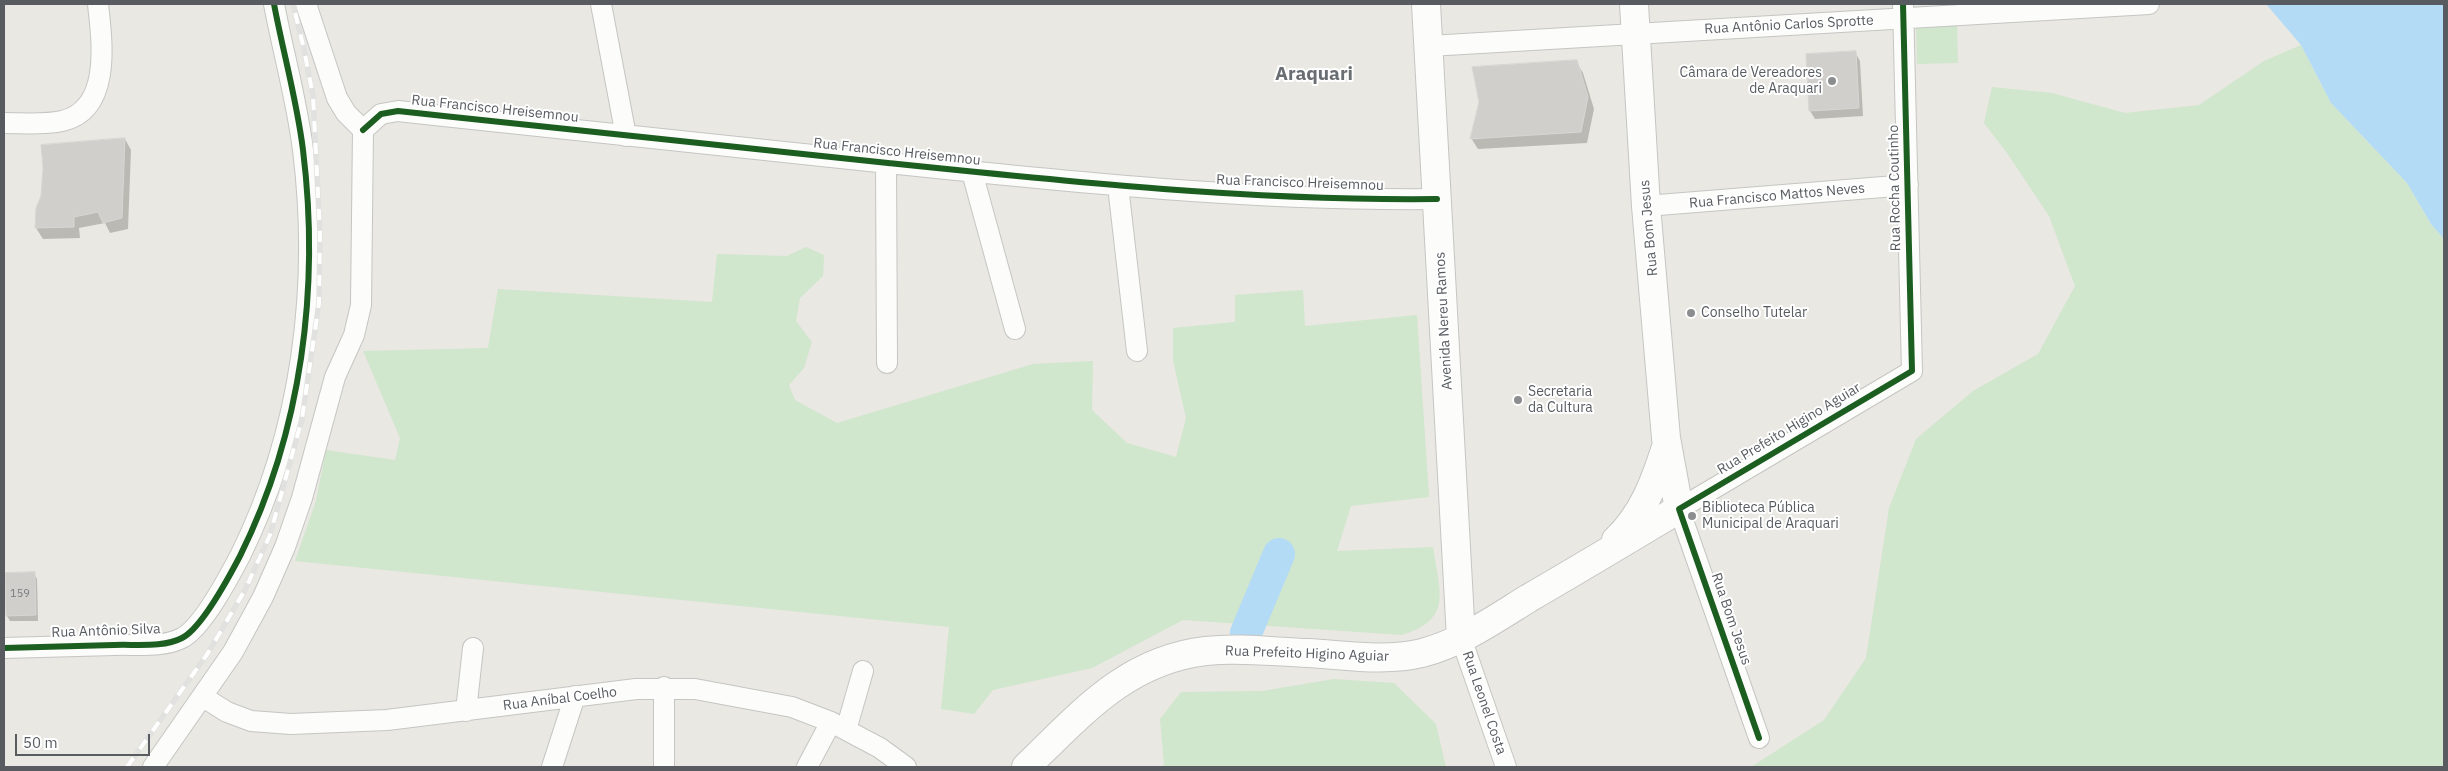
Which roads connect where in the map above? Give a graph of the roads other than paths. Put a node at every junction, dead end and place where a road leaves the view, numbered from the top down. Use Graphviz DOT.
graph roads {
  1 [pos="98,4"];
  2 [pos="274,4"];
  3 [pos="306,4"];
  4 [pos="601,4"];
  5 [pos="1426,4"];
  6 [pos="1634,4"];
  7 [pos="2150,4"];
  8 [pos="1904,11"];
  9 [pos="1635,34"];
  10 [pos="1429,46"];
  11 [pos="4,123"];
  12 [pos="363,130"];
  13 [pos="626,136"];
  14 [pos="886,163"];
  15 [pos="972,172"];
  16 [pos="1908,185"];
  17 [pos="1118,186"];
  18 [pos="1437,199"];
  19 [pos="1646,206"];
  20 [pos="1015,329"];
  21 [pos="1137,351"];
  22 [pos="887,363"];
  23 [pos="1912,371"];
  24 [pos="1666,446"];
  25 [pos="1679,509"];
  26 [pos="1588,563"];
  27 [pos="1461,638"];
  28 [pos="4,648"];
  29 [pos="472,648"];
  30 [pos="863,671"];
  31 [pos="664,687"];
  32 [pos="575,696"];
  33 [pos="203,697"];
  34 [pos="466,711"];
  35 [pos="838,726"];
  36 [pos="1759,738"];
  37 [pos="153,767"];
  38 [pos="552,767"];
  39 [pos="664,767"];
  40 [pos="807,767"];
  41 [pos="906,767"];
  42 [pos="1026,767"];
  43 [pos="1506,767"];
  1 -- 11 [label="street"];
  2 -- 28 [label="street, Rua Antônio Silva"];
  3 -- 12 [label="street"];
  4 -- 13 [label="street"];
  5 -- 10 [label="main road, Avenida Nereu Ramos"];
  6 -- 9 [label="main road, Rua Bom Jesus"];
  7 -- 8 [label="street, Rua Antônio Carlos Sprotte"];
  8 -- 9 [label="street, Rua Antônio Carlos Sprotte"];
  8 -- 16 [label="street, Rua Rocha Coutinho"];
  9 -- 10 [label="street, Rua Antônio Carlos Sprotte"];
  9 -- 19 [label="main road, Rua Bom Jesus"];
  10 -- 18 [label="main road, Avenida Nereu Ramos"];
  12 -- 13 [label="street, Rua Francisco Hreisemnou"];
  12 -- 33 [label="street"];
  13 -- 14 [label="street, Rua Francisco Hreisemnou"];
  14 -- 15 [label="street, Rua Francisco Hreisemnou"];
  14 -- 22 [label="street"];
  15 -- 17 [label="street, Rua Francisco Hreisemnou"];
  15 -- 20 [label="street"];
  16 -- 19 [label="street, Rua Francisco Mattos Neves"];
  16 -- 23 [label="street, Rua Rocha Coutinho"];
  17 -- 18 [label="street, Rua Francisco Hreisemnou"];
  17 -- 21 [label="street"];
  18 -- 27 [label="main road, Avenida Nereu Ramos"];
  19 -- 24 [label="main road, Rua Bom Jesus"];
  23 -- 25 [label="street, Rua Prefeito Higino Aguiar"];
  24 -- 25 [label="main road, Rua Bom Jesus"];
  24 -- 26 [label="main road"];
  25 -- 26 [label="main road, Rua Prefeito Higino Aguiar"];
  25 -- 36 [label="street, Rua Bom Jesus"];
  26 -- 27 [label="main road, Rua Prefeito Higino Aguiar"];
  27 -- 42 [label="main road, Rua Prefeito Higino Aguiar"];
  27 -- 43 [label="street, Rua Leonel Costa"];
  29 -- 34 [label="street"];
  30 -- 35 [label="street"];
  31 -- 32 [label="street, Rua Aníbal Coelho"];
  31 -- 35 [label="street, Rua Aníbal Coelho"];
  31 -- 39 [label="street"];
  32 -- 34 [label="street, Rua Aníbal Coelho"];
  32 -- 38 [label="street"];
  33 -- 34 [label="street, Rua Aníbal Coelho"];
  33 -- 37 [label="street"];
  35 -- 40 [label="street"];
  35 -- 41 [label="street, Rua Aníbal Coelho"];
}
